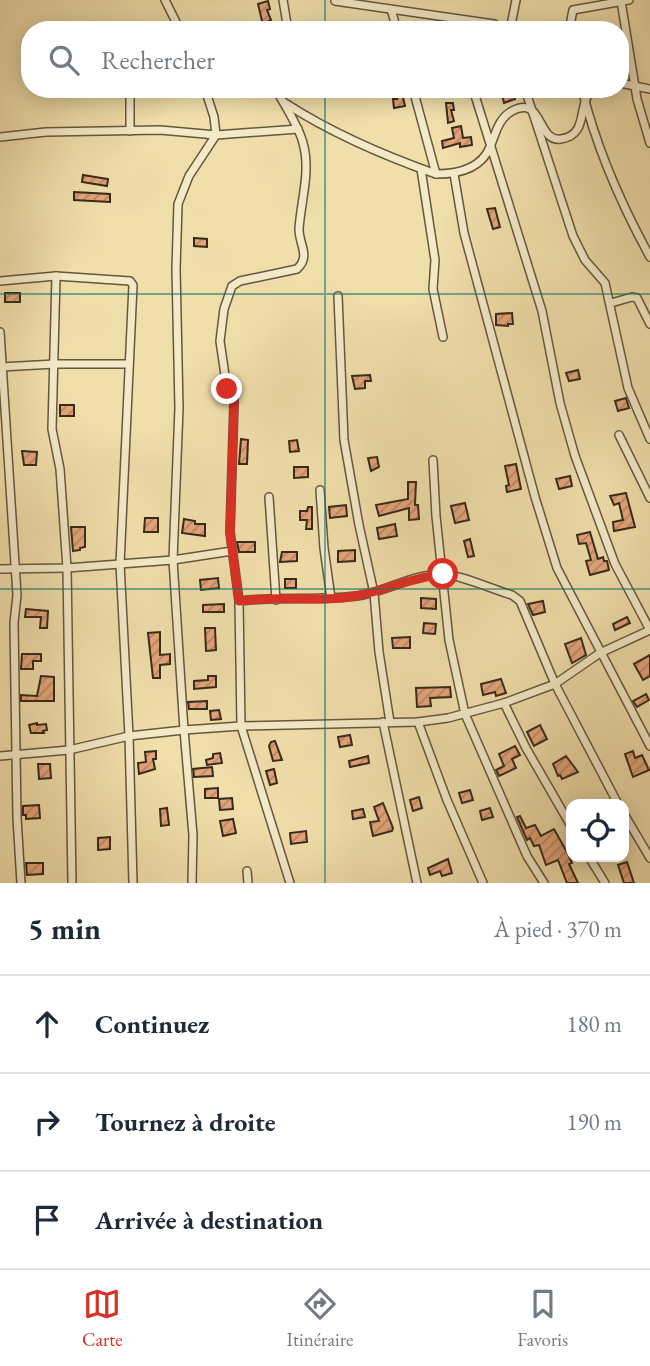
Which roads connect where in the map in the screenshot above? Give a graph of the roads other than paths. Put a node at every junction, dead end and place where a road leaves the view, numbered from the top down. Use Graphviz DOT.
graph roads {
  1 [pos="165,0"];
  2 [pos="283,0"];
  3 [pos="516,0"];
  4 [pos="335,1"];
  5 [pos="625,1"];
  6 [pos="391,9"];
  7 [pos="452,18"];
  8 [pos="176,21"];
  9 [pos="286,21"];
  10 [pos="394,21"];
  11 [pos="453,21"];
  12 [pos="473,21"];
  13 [pos="512,21"];
  14 [pos="572,21"];
  15 [pos="628,21"];
  16 [pos="629,32"];
  17 [pos="629,85"];
  18 [pos="636,86"];
  19 [pos="650,89"];
  20 [pos="130,98"];
  21 [pos="208,98"];
  22 [pos="280,98"];
  23 [pos="415,98"];
  24 [pos="476,98"];
  25 [pos="528,98"];
  26 [pos="585,99"];
  27 [pos="282,101"];
  28 [pos="531,110"];
  29 [pos="298,129"];
  30 [pos="130,131"];
  31 [pos="216,135"];
  32 [pos="0,137"];
  33 [pos="650,143"];
  34 [pos="490,148"];
  35 [pos="421,169"];
  36 [pos="436,174"];
  37 [pos="454,174"];
  38 [pos="650,257"];
  39 [pos="55,276"];
  40 [pos="0,281"];
  41 [pos="338,296"];
  42 [pos="611,303"];
  43 [pos="650,324"];
  44 [pos="0,331"];
  45 [pos="443,337"];
  46 [pos="55,364"];
  47 [pos="129,364"];
  48 [pos="2,367"];
  49 [pos="619,435"];
  50 [pos="650,439"];
  51 [pos="433,460"];
  52 [pos="320,490"];
  53 [pos="269,497"];
  54 [pos="650,498"];
  55 [pos="232,551"];
  56 [pos="173,560"];
  57 [pos="120,564"];
  58 [pos="15,568"];
  59 [pos="67,568"];
  60 [pos="0,569"];
  61 [pos="443,574"];
  62 [pos="374,593"];
  63 [pos="331,598"];
  64 [pos="276,600"];
  65 [pos="239,601"];
  66 [pos="650,630"];
  67 [pos="600,653"];
  68 [pos="555,684"];
  69 [pos="504,703"];
  70 [pos="465,714"];
  71 [pos="386,722"];
  72 [pos="418,722"];
  73 [pos="241,726"];
  74 [pos="184,730"];
  75 [pos="129,736"];
  76 [pos="650,746"];
  77 [pos="69,750"];
  78 [pos="16,755"];
  79 [pos="0,757"];
  80 [pos="615,799"];
  81 [pos="566,817"];
  82 [pos="629,822"];
  83 [pos="650,858"];
  84 [pos="592,862"];
  85 [pos="247,871"];
  86 [pos="21,883"];
  87 [pos="72,883"];
  88 [pos="133,883"];
  89 [pos="192,883"];
  90 [pos="248,883"];
  91 [pos="290,883"];
  92 [pos="417,883"];
  93 [pos="482,883"];
  94 [pos="544,883"];
  95 [pos="605,883"];
  1 -- 8 [label="street"];
  2 -- 9 [label="street"];
  3 -- 13 [label="street"];
  4 -- 6 [label="street"];
  5 -- 14 [label="street"];
  5 -- 15 [label="street"];
  6 -- 7 [label="street"];
  6 -- 10 [label="street"];
  7 -- 11 [label="street"];
  7 -- 12 [label="street"];
  16 -- 18 [label="street"];
  17 -- 18 [label="street"];
  18 -- 19 [label="street"];
  18 -- 33 [label="street"];
  20 -- 30 [label="street"];
  21 -- 31 [label="street"];
  22 -- 27 [label="street"];
  23 -- 36 [label="street"];
  24 -- 34 [label="street"];
  25 -- 28 [label="street"];
  26 -- 28 [label="street"];
  26 -- 38 [label="street"];
  27 -- 29 [label="street"];
  27 -- 35 [label="street"];
  28 -- 34 [label="street"];
  28 -- 42 [label="street"];
  29 -- 31 [label="street"];
  29 -- 55 [label="street"];
  30 -- 31 [label="street"];
  30 -- 32 [label="street"];
  31 -- 56 [label="street"];
  34 -- 37 [label="street"];
  34 -- 66 [label="street"];
  35 -- 36 [label="street"];
  35 -- 45 [label="street"];
  36 -- 37 [label="street"];
  37 -- 67 [label="street"];
  39 -- 40 [label="street"];
  39 -- 46 [label="street"];
  39 -- 47 [label="street"];
  41 -- 62 [label="street"];
  42 -- 43 [label="street"];
  42 -- 50 [label="street"];
  44 -- 48 [label="street"];
  46 -- 47 [label="street"];
  46 -- 48 [label="street"];
  46 -- 59 [label="street"];
  47 -- 57 [label="street"];
  48 -- 58 [label="street"];
  49 -- 54 [label="street"];
  51 -- 61 [label="street"];
  52 -- 63 [label="street"];
  53 -- 64 [label="street"];
  55 -- 56 [label="street"];
  55 -- 65 [label="street"];
  56 -- 57 [label="street"];
  56 -- 74 [label="street"];
  57 -- 59 [label="street"];
  57 -- 75 [label="street"];
  58 -- 59 [label="street"];
  58 -- 60 [label="street"];
  58 -- 78 [label="street"];
  59 -- 77 [label="street"];
  61 -- 62 [label="street"];
  61 -- 68 [label="street"];
  61 -- 70 [label="street"];
  62 -- 63 [label="street"];
  62 -- 71 [label="street"];
  63 -- 64 [label="street"];
  64 -- 65 [label="street"];
  65 -- 73 [label="street"];
  66 -- 67 [label="street"];
  67 -- 68 [label="street"];
  67 -- 76 [label="street"];
  68 -- 69 [label="street"];
  68 -- 80 [label="street"];
  69 -- 70 [label="street"];
  69 -- 81 [label="street"];
  70 -- 72 [label="street"];
  70 -- 94 [label="street"];
  71 -- 72 [label="street"];
  71 -- 73 [label="street"];
  71 -- 92 [label="street"];
  72 -- 93 [label="street"];
  73 -- 74 [label="street"];
  73 -- 91 [label="street"];
  74 -- 75 [label="street"];
  74 -- 89 [label="street"];
  75 -- 77 [label="street"];
  75 -- 88 [label="street"];
  77 -- 78 [label="street"];
  77 -- 87 [label="street"];
  78 -- 79 [label="street"];
  78 -- 86 [label="street"];
  82 -- 83 [label="street"];
  84 -- 95 [label="street"];
  85 -- 90 [label="street"];
}
